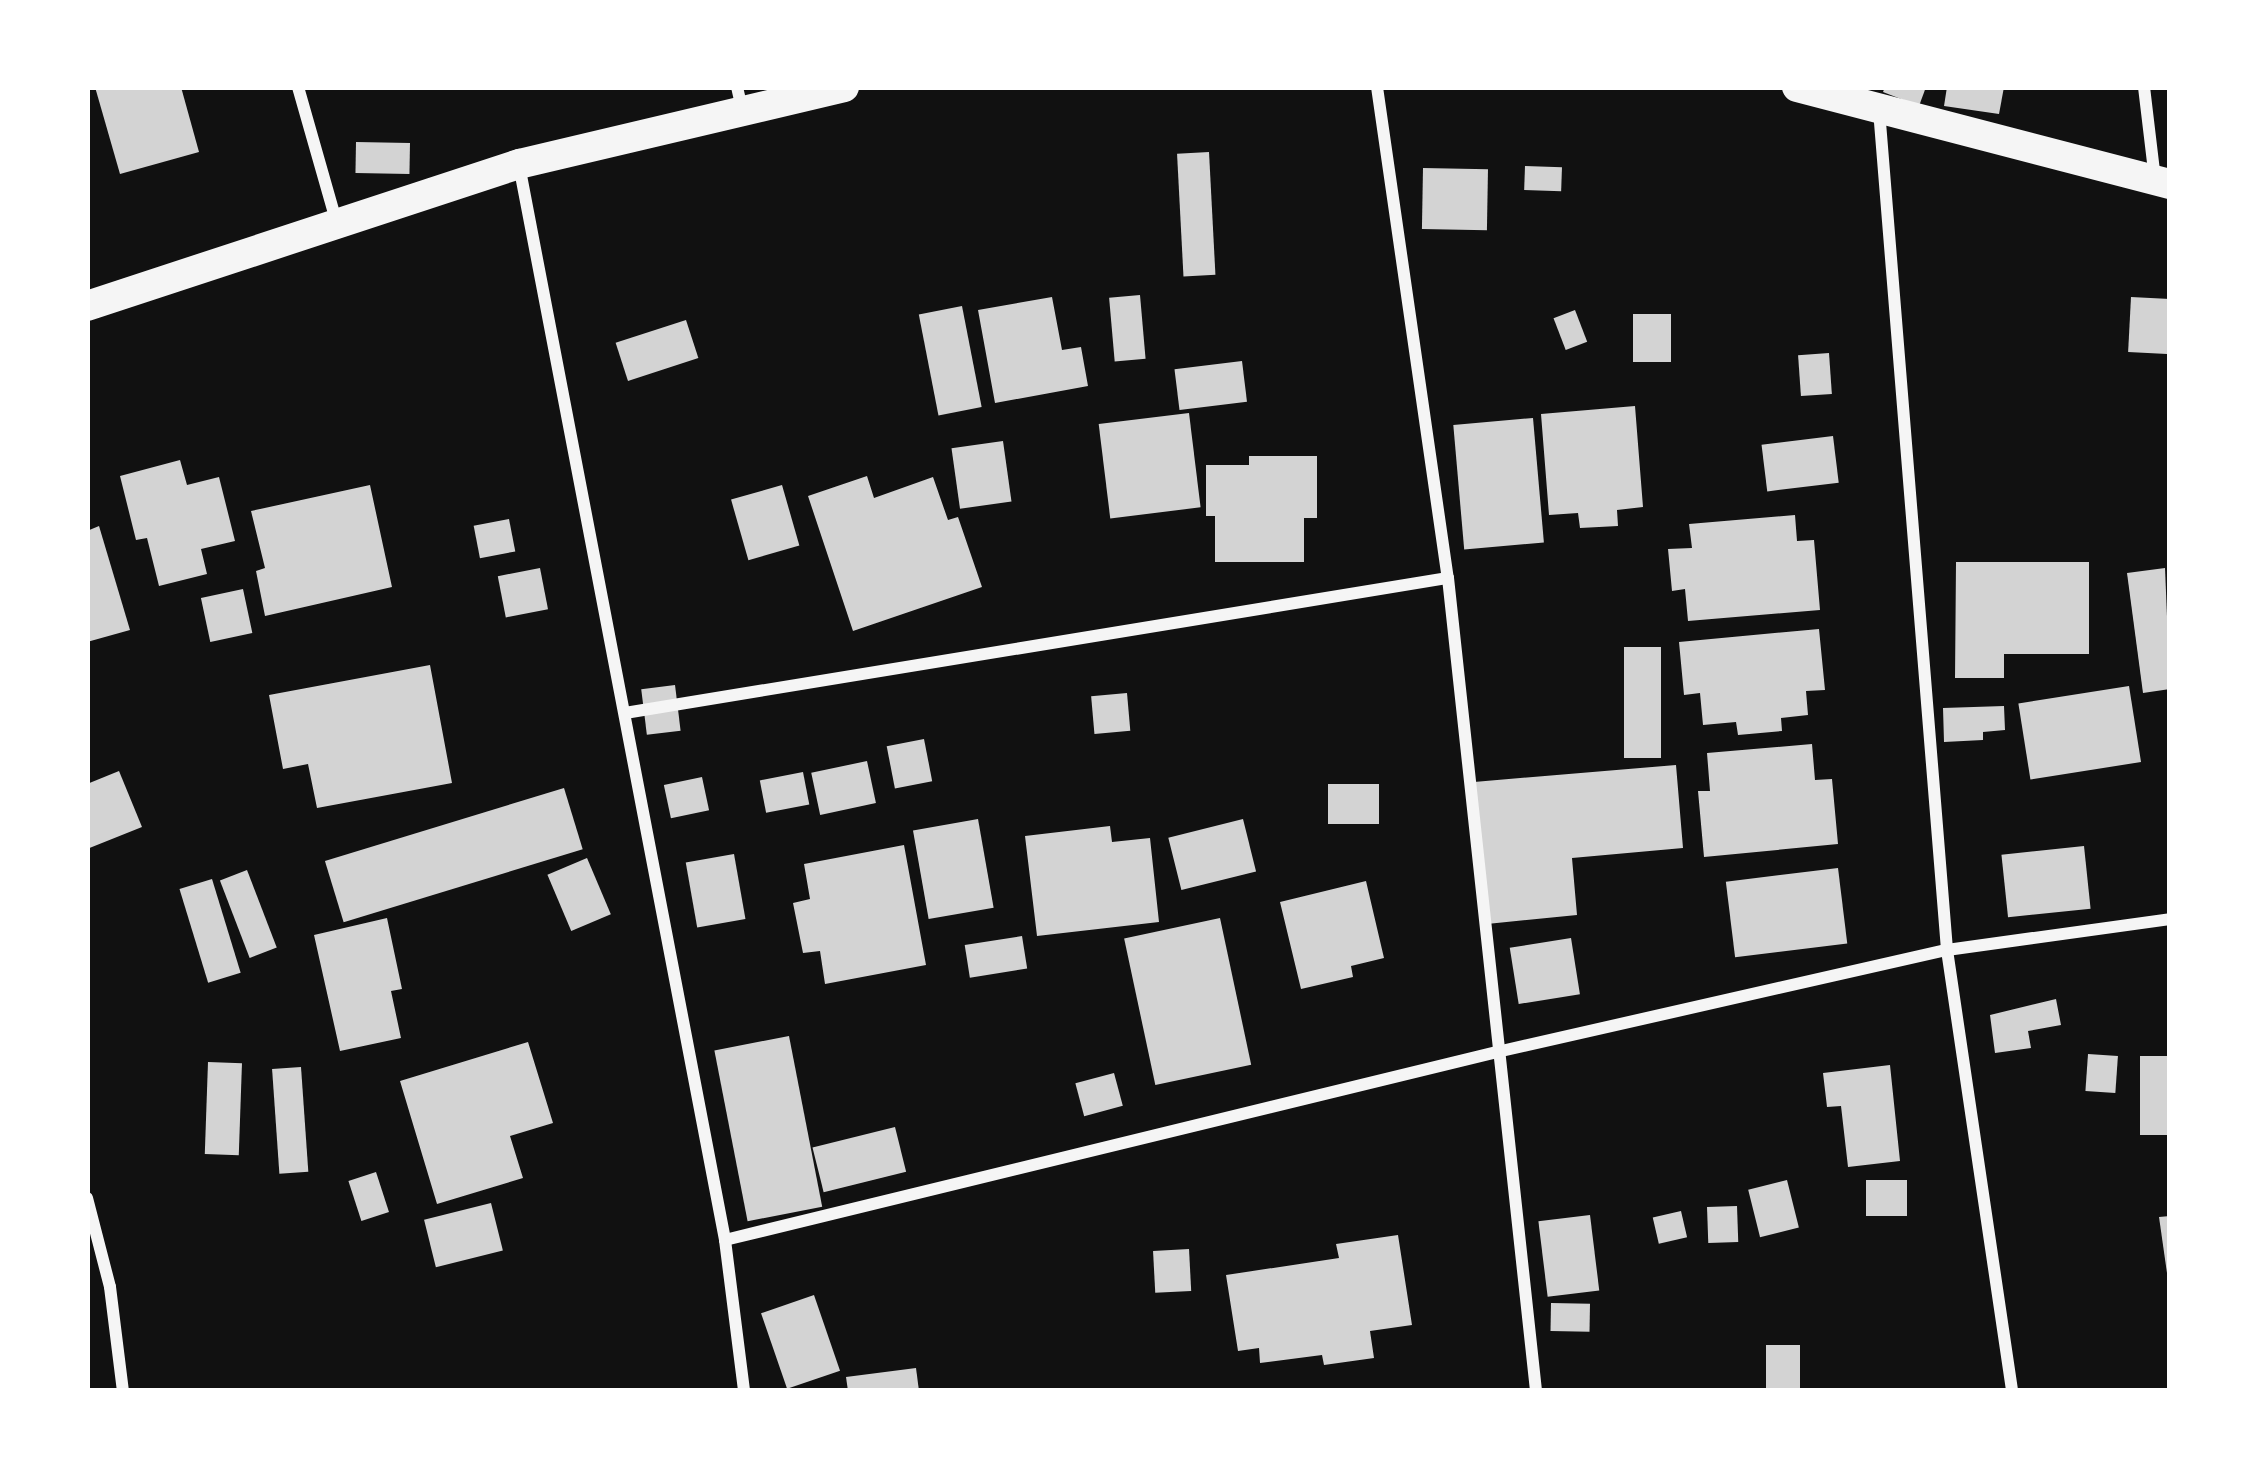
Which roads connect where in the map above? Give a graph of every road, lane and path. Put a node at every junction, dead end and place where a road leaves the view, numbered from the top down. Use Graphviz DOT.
graph roads {
  1 [pos="298,87"];
  2 [pos="844,87"];
  3 [pos="1377,87"];
  4 [pos="1797,87"];
  5 [pos="2144,87"];
  6 [pos="740,100"];
  7 [pos="1878,108"];
  8 [pos="519,164"];
  9 [pos="2163,182"];
  10 [pos="336,221"];
  11 [pos="87,306"];
  12 [pos="1448,578"];
  13 [pos="625,713"];
  14 [pos="2170,919"];
  15 [pos="1947,950"];
  16 [pos="1497,1052"];
  17 [pos="87,1198"];
  18 [pos="725,1240"];
  19 [pos="123,1391"];
  20 [pos="743,1391"];
  21 [pos="1536,1391"];
  22 [pos="2012,1391"];
  1 -- 10 [label="street"];
  2 -- 6 [label="main road"];
  3 -- 12 [label="street"];
  4 -- 7 [label="main road"];
  5 -- 9 [label="street"];
  6 -- 8 [label="main road"];
  7 -- 9 [label="main road"];
  7 -- 15 [label="street"];
  8 -- 10 [label="main road"];
  8 -- 13 [label="street"];
  10 -- 11 [label="main road"];
  12 -- 13 [label="street"];
  12 -- 16 [label="street"];
  13 -- 18 [label="street"];
  14 -- 15 [label="street"];
  15 -- 16 [label="street"];
  15 -- 22 [label="street"];
  16 -- 18 [label="street"];
  16 -- 21 [label="street"];
  17 -- 19 [label="street"];
  18 -- 20 [label="street"];
}
